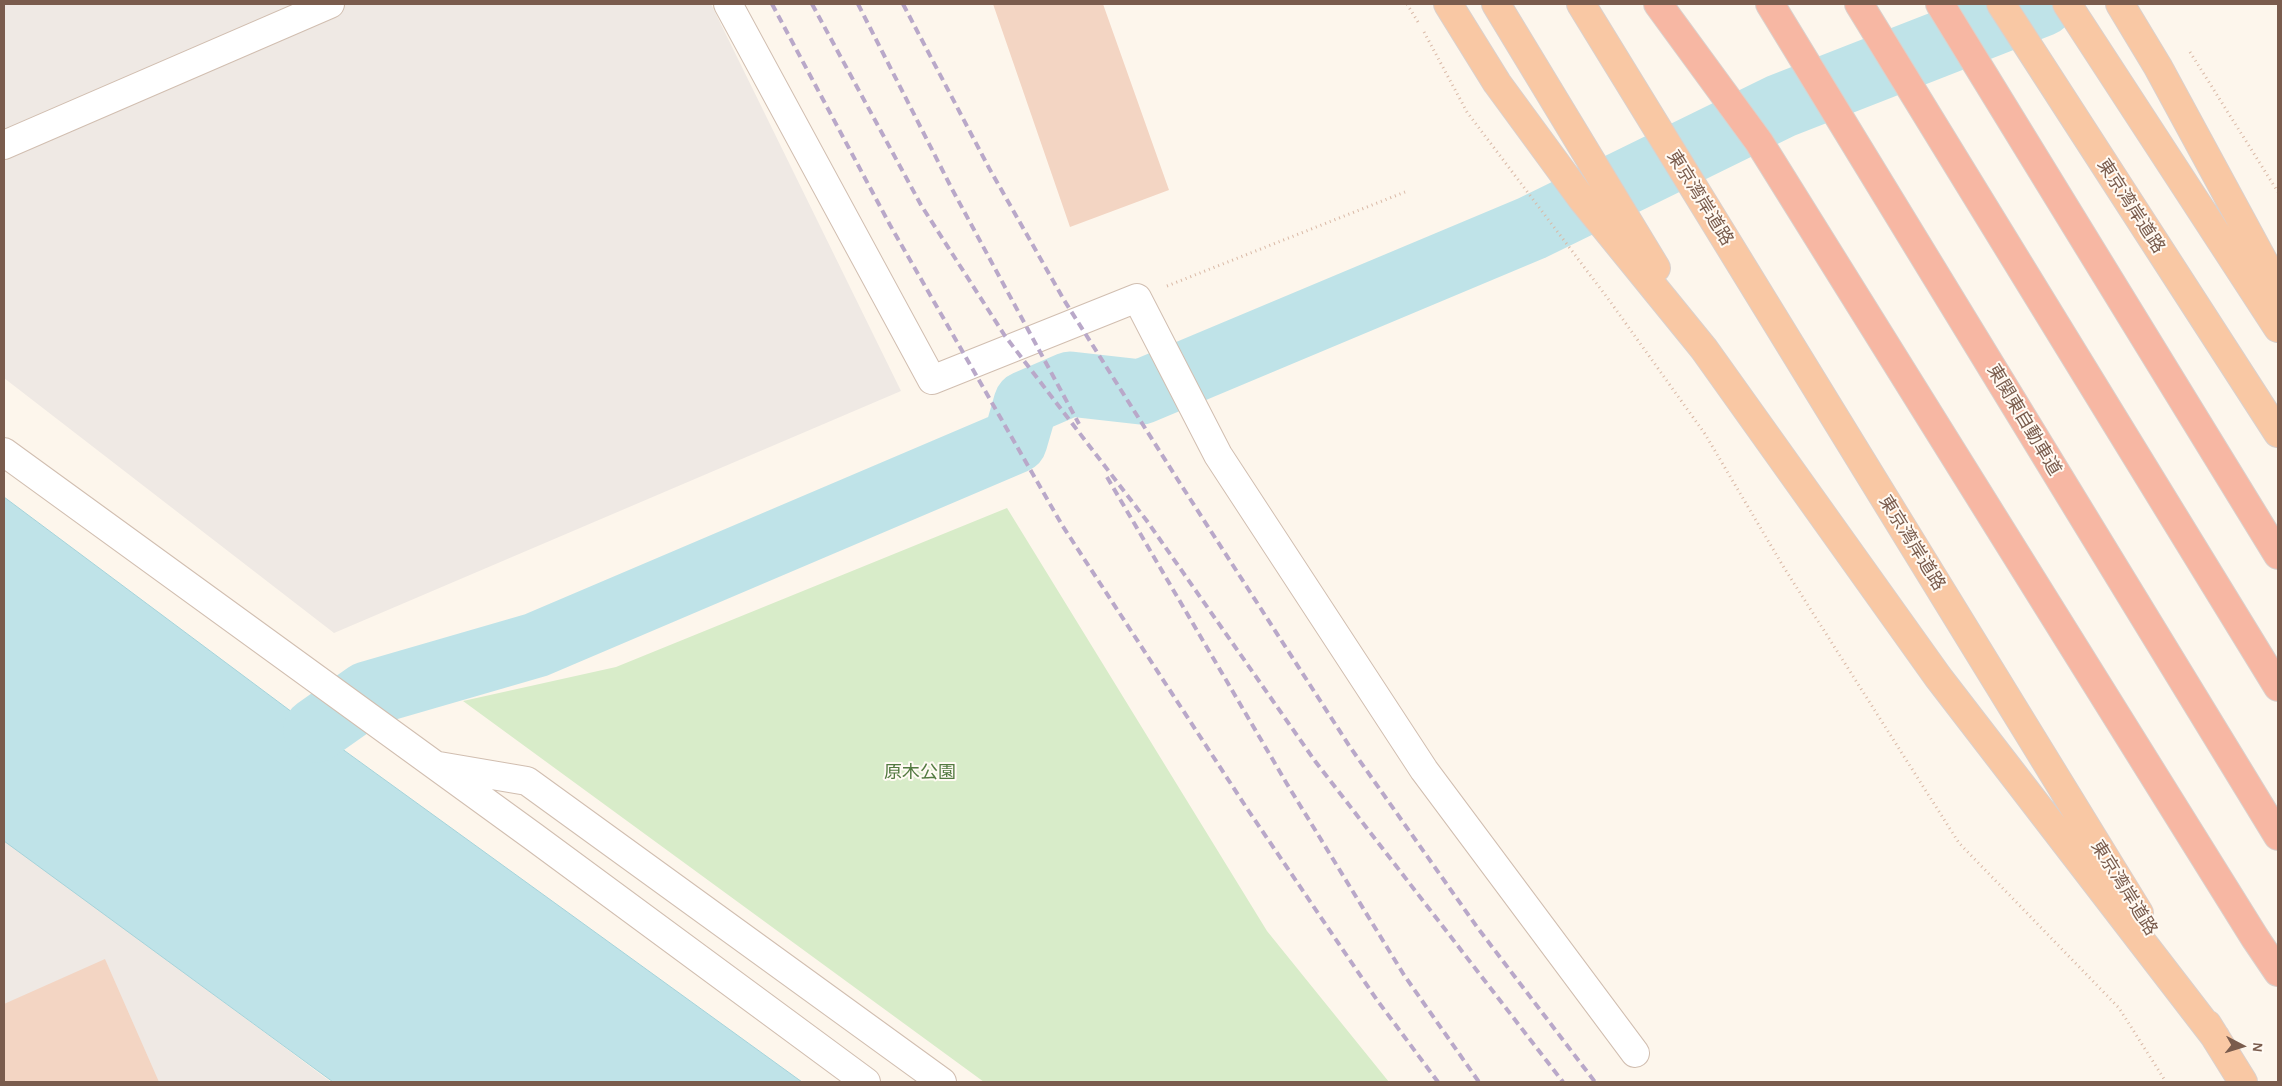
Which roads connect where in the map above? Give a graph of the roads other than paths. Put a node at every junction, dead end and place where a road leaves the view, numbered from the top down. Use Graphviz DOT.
graph roads {
  1 [pos="330,4"];
  2 [pos="728,4"];
  3 [pos="1448,4"];
  4 [pos="1496,4"];
  5 [pos="1658,4"];
  6 [pos="1770,4"];
  7 [pos="1859,4"];
  8 [pos="1940,4"];
  9 [pos="2001,4"];
  10 [pos="2067,4"];
  11 [pos="2120,4"];
  12 [pos="1583,7"];
  13 [pos="4,144"];
  14 [pos="2278,288"];
  15 [pos="2278,328"];
  16 [pos="1704,349"];
  17 [pos="2278,433"];
  18 [pos="4,452"];
  19 [pos="2278,555"];
  20 [pos="2278,687"];
  21 [pos="433,765"];
  22 [pos="2278,836"];
  23 [pos="2278,972"];
  24 [pos="2216,1038"];
  25 [pos="1635,1053"];
  26 [pos="866,1082"];
  27 [pos="942,1082"];
  28 [pos="2243,1082"];
  1 -- 13 [label="street"];
  2 -- 25 [label="street"];
  3 -- 16 [label="highway"];
  4 -- 16 [label="highway"];
  5 -- 23 [label="highway"];
  6 -- 22 [label="highway, 東関東自動車道"];
  7 -- 20 [label="highway"];
  8 -- 19 [label="highway"];
  9 -- 17 [label="highway, 東京湾岸道路"];
  10 -- 15 [label="highway"];
  11 -- 14 [label="highway"];
  12 -- 24 [label="highway, 東京湾岸道路"];
  16 -- 24 [label="highway"];
  18 -- 21 [label="street"];
  21 -- 26 [label="street"];
  21 -- 27 [label="street"];
  24 -- 28 [label="highway, 東京湾岸道路"];
}
